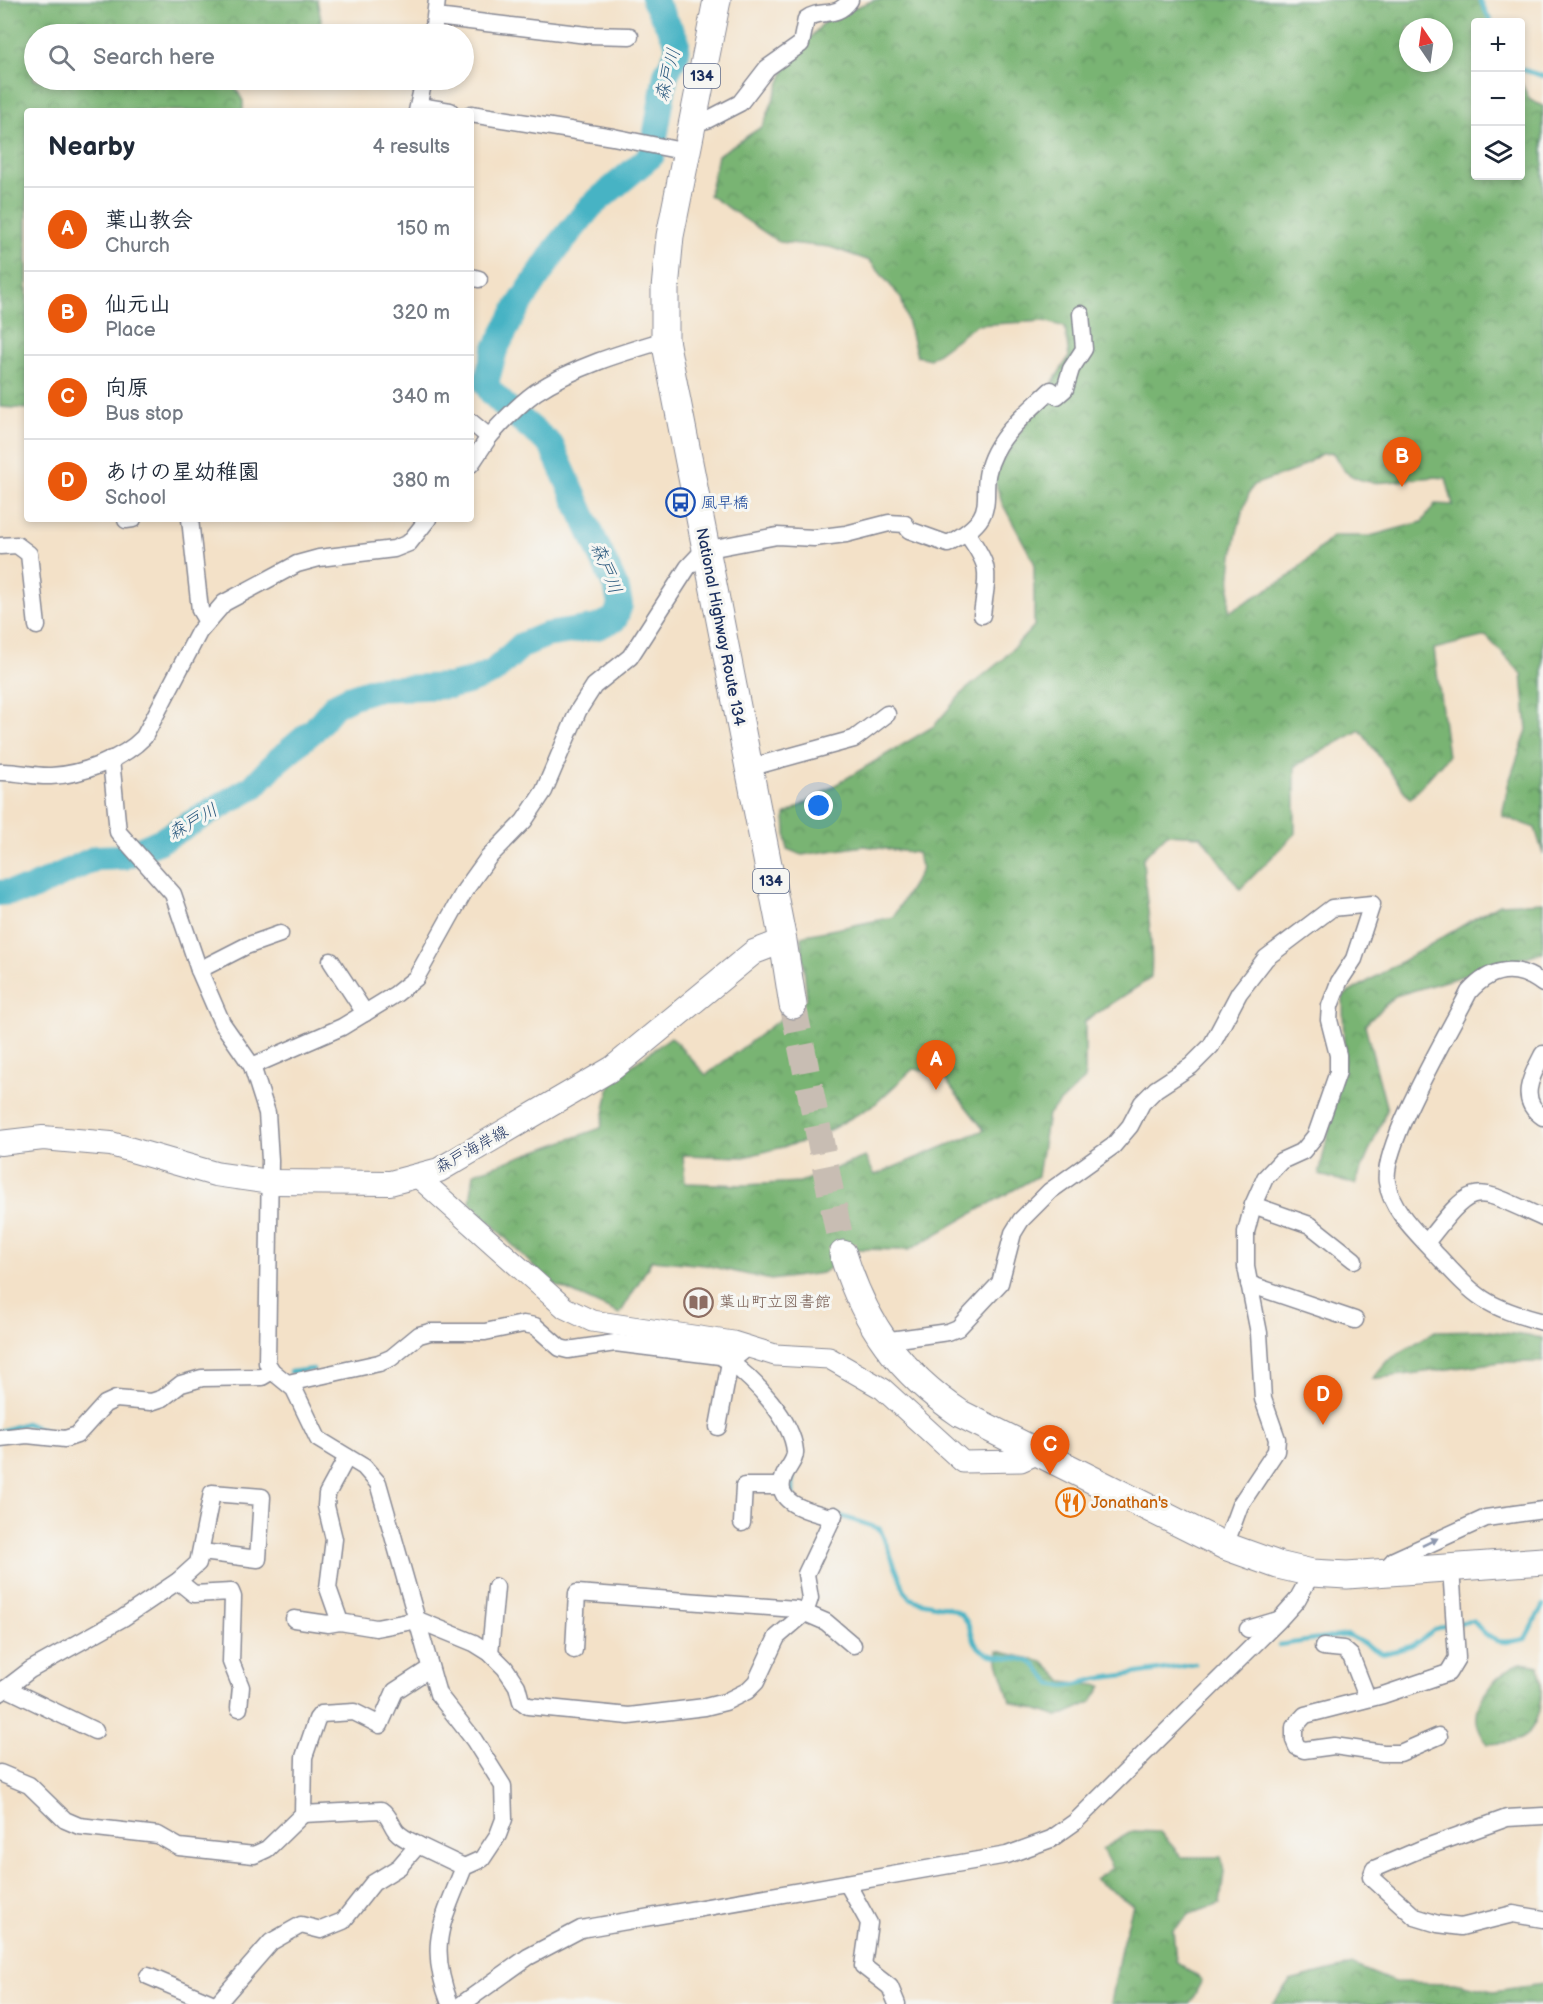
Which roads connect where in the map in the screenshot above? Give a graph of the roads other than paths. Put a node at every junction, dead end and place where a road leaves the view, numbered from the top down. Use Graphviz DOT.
graph roads {
  1 [pos="437,0"];
  2 [pos="717,0"];
  3 [pos="850,0"];
  4 [pos="436,17"];
  5 [pos="435,24"];
  6 [pos="630,36"];
  7 [pos="422,90"];
  8 [pos="418,108"];
  9 [pos="474,114"];
  10 [pos="693,122"];
  11 [pos="687,152"];
  12 [pos="1081,314"];
  13 [pos="665,340"];
  14 [pos="474,424"];
  15 [pos="489,437"];
  16 [pos="474,460"];
  17 [pos="190,522"];
  18 [pos="426,522"];
  19 [pos="967,534"];
  20 [pos="0,546"];
  21 [pos="704,550"];
  22 [pos="982,615"];
  23 [pos="207,622"];
  24 [pos="37,626"];
  25 [pos="887,714"];
  26 [pos="111,759"];
  27 [pos="748,768"];
  28 [pos="0,772"];
  29 [pos="280,934"];
  30 [pos="783,942"];
  31 [pos="332,961"];
  32 [pos="199,970"];
  33 [pos="1543,984"];
  34 [pos="793,1005"];
  35 [pos="365,1013"];
  36 [pos="1543,1054"];
  37 [pos="252,1066"];
  38 [pos="1543,1117"];
  39 [pos="2,1143"];
  40 [pos="418,1178"];
  41 [pos="270,1182"];
  42 [pos="1253,1205"];
  43 [pos="1543,1218"];
  44 [pos="1426,1243"];
  45 [pos="843,1254"];
  46 [pos="1354,1260"];
  47 [pos="1249,1284"];
  48 [pos="1355,1320"];
  49 [pos="1543,1322"];
  50 [pos="883,1341"];
  51 [pos="738,1355"];
  52 [pos="272,1371"];
  53 [pos="288,1383"];
  54 [pos="718,1427"];
  55 [pos="0,1438"];
  56 [pos="1039,1453"];
  57 [pos="347,1457"];
  58 [pos="781,1486"];
  59 [pos="1543,1510"];
  60 [pos="742,1523"];
  61 [pos="1225,1546"];
  62 [pos="202,1552"];
  63 [pos="1543,1561"];
  64 [pos="1451,1568"];
  65 [pos="1312,1573"];
  66 [pos="1381,1573"];
  67 [pos="178,1581"];
  68 [pos="496,1587"];
  69 [pos="805,1613"];
  70 [pos="294,1619"];
  71 [pos="418,1620"];
  72 [pos="1279,1620"];
  73 [pos="340,1622"];
  74 [pos="1248,1629"];
  75 [pos="853,1645"];
  76 [pos="1323,1647"];
  77 [pos="574,1650"];
  78 [pos="490,1653"];
  79 [pos="429,1669"];
  80 [pos="3,1690"];
  81 [pos="1367,1697"];
  82 [pos="239,1708"];
  83 [pos="95,1731"];
  84 [pos="1439,1736"];
  85 [pos="0,1773"];
  86 [pos="303,1814"];
  87 [pos="1543,1816"];
  88 [pos="418,1845"];
  89 [pos="464,1868"];
  90 [pos="847,1883"];
  91 [pos="1543,1919"];
  92 [pos="148,1976"];
  93 [pos="175,1997"];
  94 [pos="215,2004"];
  95 [pos="450,2004"];
  96 [pos="462,2004"];
  97 [pos="897,2004"];
  1 -- 4 [label="street"];
  2 -- 10 [label="highway, National Highway Route 134 / 134"];
  3 -- 10 [label="street"];
  4 -- 5 [label="street"];
  4 -- 6 [label="street"];
  7 -- 8 [label="street"];
  9 -- 11 [label="street"];
  10 -- 11 [label="highway, National Highway Route 134 / 134"];
  11 -- 13 [label="highway, National Highway Route 134 / 134"];
  12 -- 19 [label="street"];
  13 -- 15 [label="street"];
  13 -- 21 [label="highway, National Highway Route 134 / 134"];
  14 -- 15 [label="street"];
  15 -- 16 [label="street"];
  17 -- 23 [label="street"];
  18 -- 23 [label="street"];
  19 -- 21 [label="street"];
  19 -- 22 [label="street"];
  20 -- 24 [label="street"];
  21 -- 27 [label="highway, National Highway Route 134 / 134"];
  21 -- 35 [label="street"];
  23 -- 26 [label="street"];
  25 -- 27 [label="street"];
  26 -- 28 [label="street"];
  26 -- 32 [label="street"];
  27 -- 30 [label="highway, National Highway Route 134 / 134"];
  29 -- 32 [label="street"];
  30 -- 34 [label="highway, National Highway Route 134 / 134"];
  30 -- 40 [label="main road, 森戸海岸線"];
  31 -- 35 [label="street"];
  32 -- 37 [label="street"];
  33 -- 44 [label="street"];
  35 -- 37 [label="street"];
  36 -- 38 [label="street"];
  37 -- 41 [label="street"];
  39 -- 41 [label="main road, 森戸海岸線"];
  40 -- 41 [label="main road, 森戸海岸線"];
  40 -- 51 [label="street"];
  41 -- 52 [label="street"];
  42 -- 46 [label="street"];
  42 -- 47 [label="street"];
  42 -- 50 [label="street"];
  43 -- 44 [label="street"];
  44 -- 49 [label="street"];
  45 -- 50 [label="highway"];
  47 -- 48 [label="street"];
  47 -- 61 [label="street"];
  50 -- 56 [label="highway"];
  51 -- 53 [label="street"];
  51 -- 54 [label="street"];
  51 -- 56 [label="street"];
  51 -- 58 [label="street"];
  52 -- 53 [label="street"];
  52 -- 55 [label="street"];
  53 -- 57 [label="street"];
  56 -- 61 [label="highway"];
  57 -- 71 [label="street"];
  57 -- 73 [label="street"];
  58 -- 60 [label="street"];
  58 -- 69 [label="street"];
  66 -- 59 [label="street, one-way"];
  61 -- 65 [label="highway"];
  62 -- 62 [label="street"];
  62 -- 67 [label="street"];
  63 -- 64 [label="highway"];
  64 -- 66 [label="highway"];
  64 -- 81 [label="street"];
  65 -- 66 [label="highway"];
  65 -- 72 [label="street"];
  67 -- 80 [label="street"];
  67 -- 82 [label="street"];
  68 -- 78 [label="street"];
  69 -- 75 [label="street"];
  69 -- 77 [label="street"];
  69 -- 78 [label="street"];
  70 -- 73 [label="street"];
  71 -- 73 [label="street"];
  71 -- 78 [label="street"];
  71 -- 79 [label="street"];
  72 -- 74 [label="street"];
  72 -- 90 [label="street"];
  76 -- 81 [label="street"];
  79 -- 86 [label="street"];
  79 -- 89 [label="street"];
  80 -- 83 [label="street"];
  81 -- 84 [label="street"];
  85 -- 86 [label="street"];
  86 -- 88 [label="street"];
  87 -- 91 [label="street"];
  88 -- 89 [label="street"];
  88 -- 94 [label="street"];
  89 -- 95 [label="street"];
  90 -- 96 [label="street"];
  90 -- 97 [label="street"];
  92 -- 93 [label="street"];
  93 -- 94 [label="street"];
}
